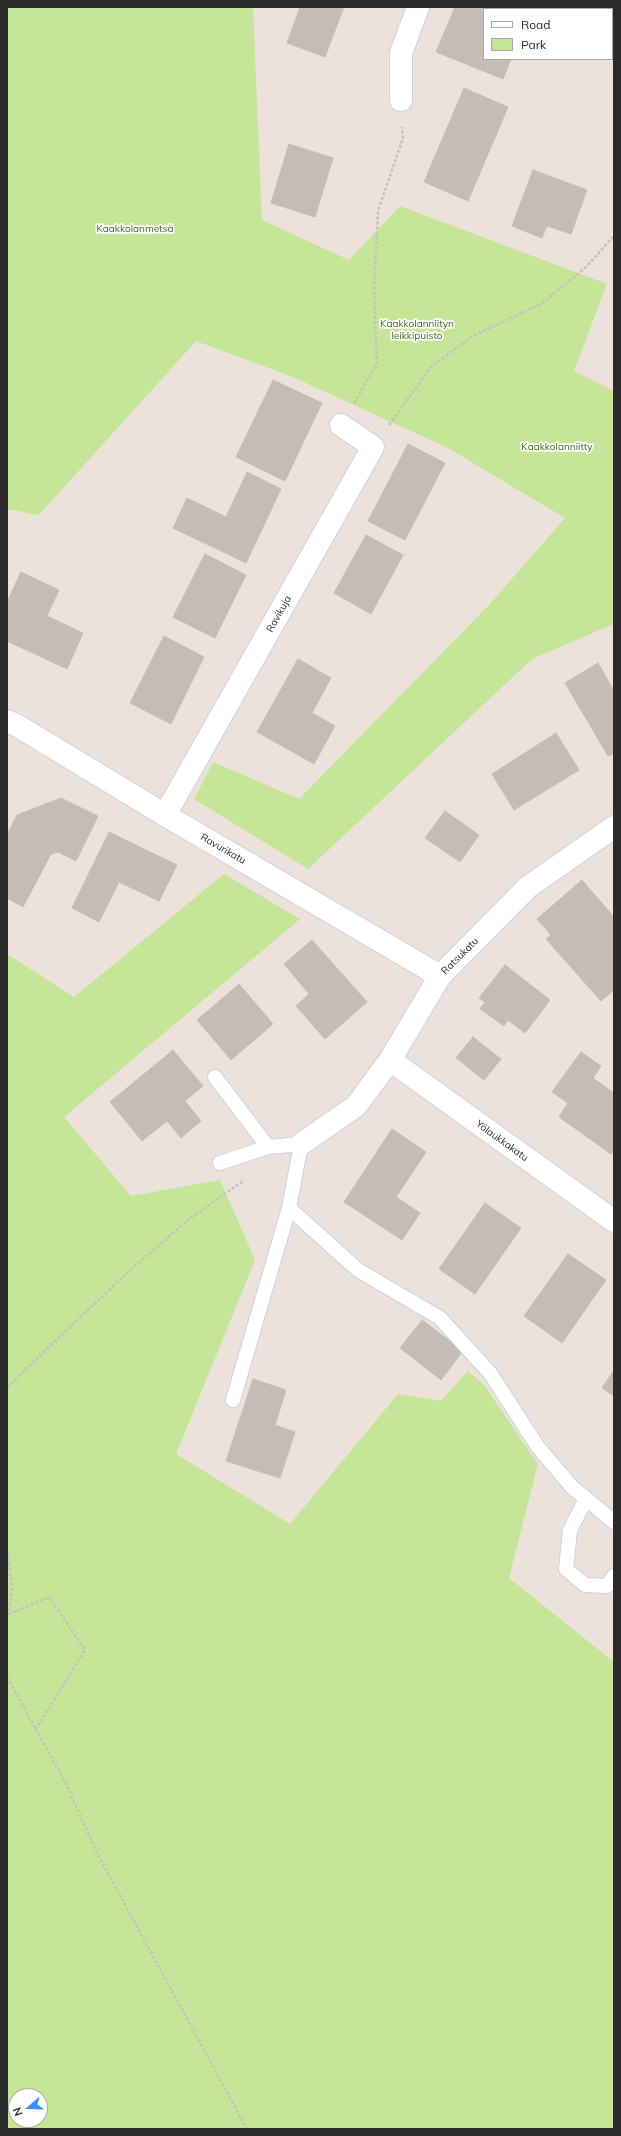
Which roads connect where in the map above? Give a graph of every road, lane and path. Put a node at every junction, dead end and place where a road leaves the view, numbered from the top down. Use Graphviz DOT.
graph roads {
  1 [pos="418,7"];
  2 [pos="401,100"];
  3 [pos="614,236"];
  4 [pos="341,425"];
  5 [pos="373,447"];
  6 [pos="7,721"];
  7 [pos="165,814"];
  8 [pos="614,827"];
  9 [pos="440,976"];
  10 [pos="390,1060"];
  11 [pos="215,1077"];
  12 [pos="301,1144"];
  13 [pos="268,1147"];
  14 [pos="220,1163"];
  15 [pos="245,1180"];
  16 [pos="289,1208"];
  17 [pos="614,1222"];
  18 [pos="7,1387"];
  19 [pos="233,1400"];
  20 [pos="586,1499"];
  21 [pos="614,1522"];
  22 [pos="7,1548"];
  23 [pos="614,1576"];
  24 [pos="7,1677"];
  25 [pos="36,1729"];
  26 [pos="247,2129"];
  1 -- 2 [label="street"];
  2 -- 4 [label="path"];
  3 -- 5 [label="path"];
  4 -- 5 [label="street"];
  5 -- 7 [label="street, Ravikuja"];
  6 -- 7 [label="street, Ravurikatu"];
  7 -- 9 [label="street, Ravurikatu"];
  8 -- 9 [label="street, Ratsukatu"];
  9 -- 10 [label="street, Ratsukatu"];
  10 -- 12 [label="street, Ratsukatu"];
  10 -- 17 [label="street, Yölaukkakatu"];
  11 -- 13 [label="lane"];
  12 -- 13 [label="lane"];
  12 -- 16 [label="lane"];
  13 -- 14 [label="lane"];
  15 -- 18 [label="path"];
  16 -- 19 [label="lane"];
  16 -- 20 [label="lane"];
  20 -- 21 [label="lane"];
  20 -- 23 [label="lane"];
  22 -- 25 [label="path"];
  24 -- 25 [label="path"];
  25 -- 26 [label="path"];
}
